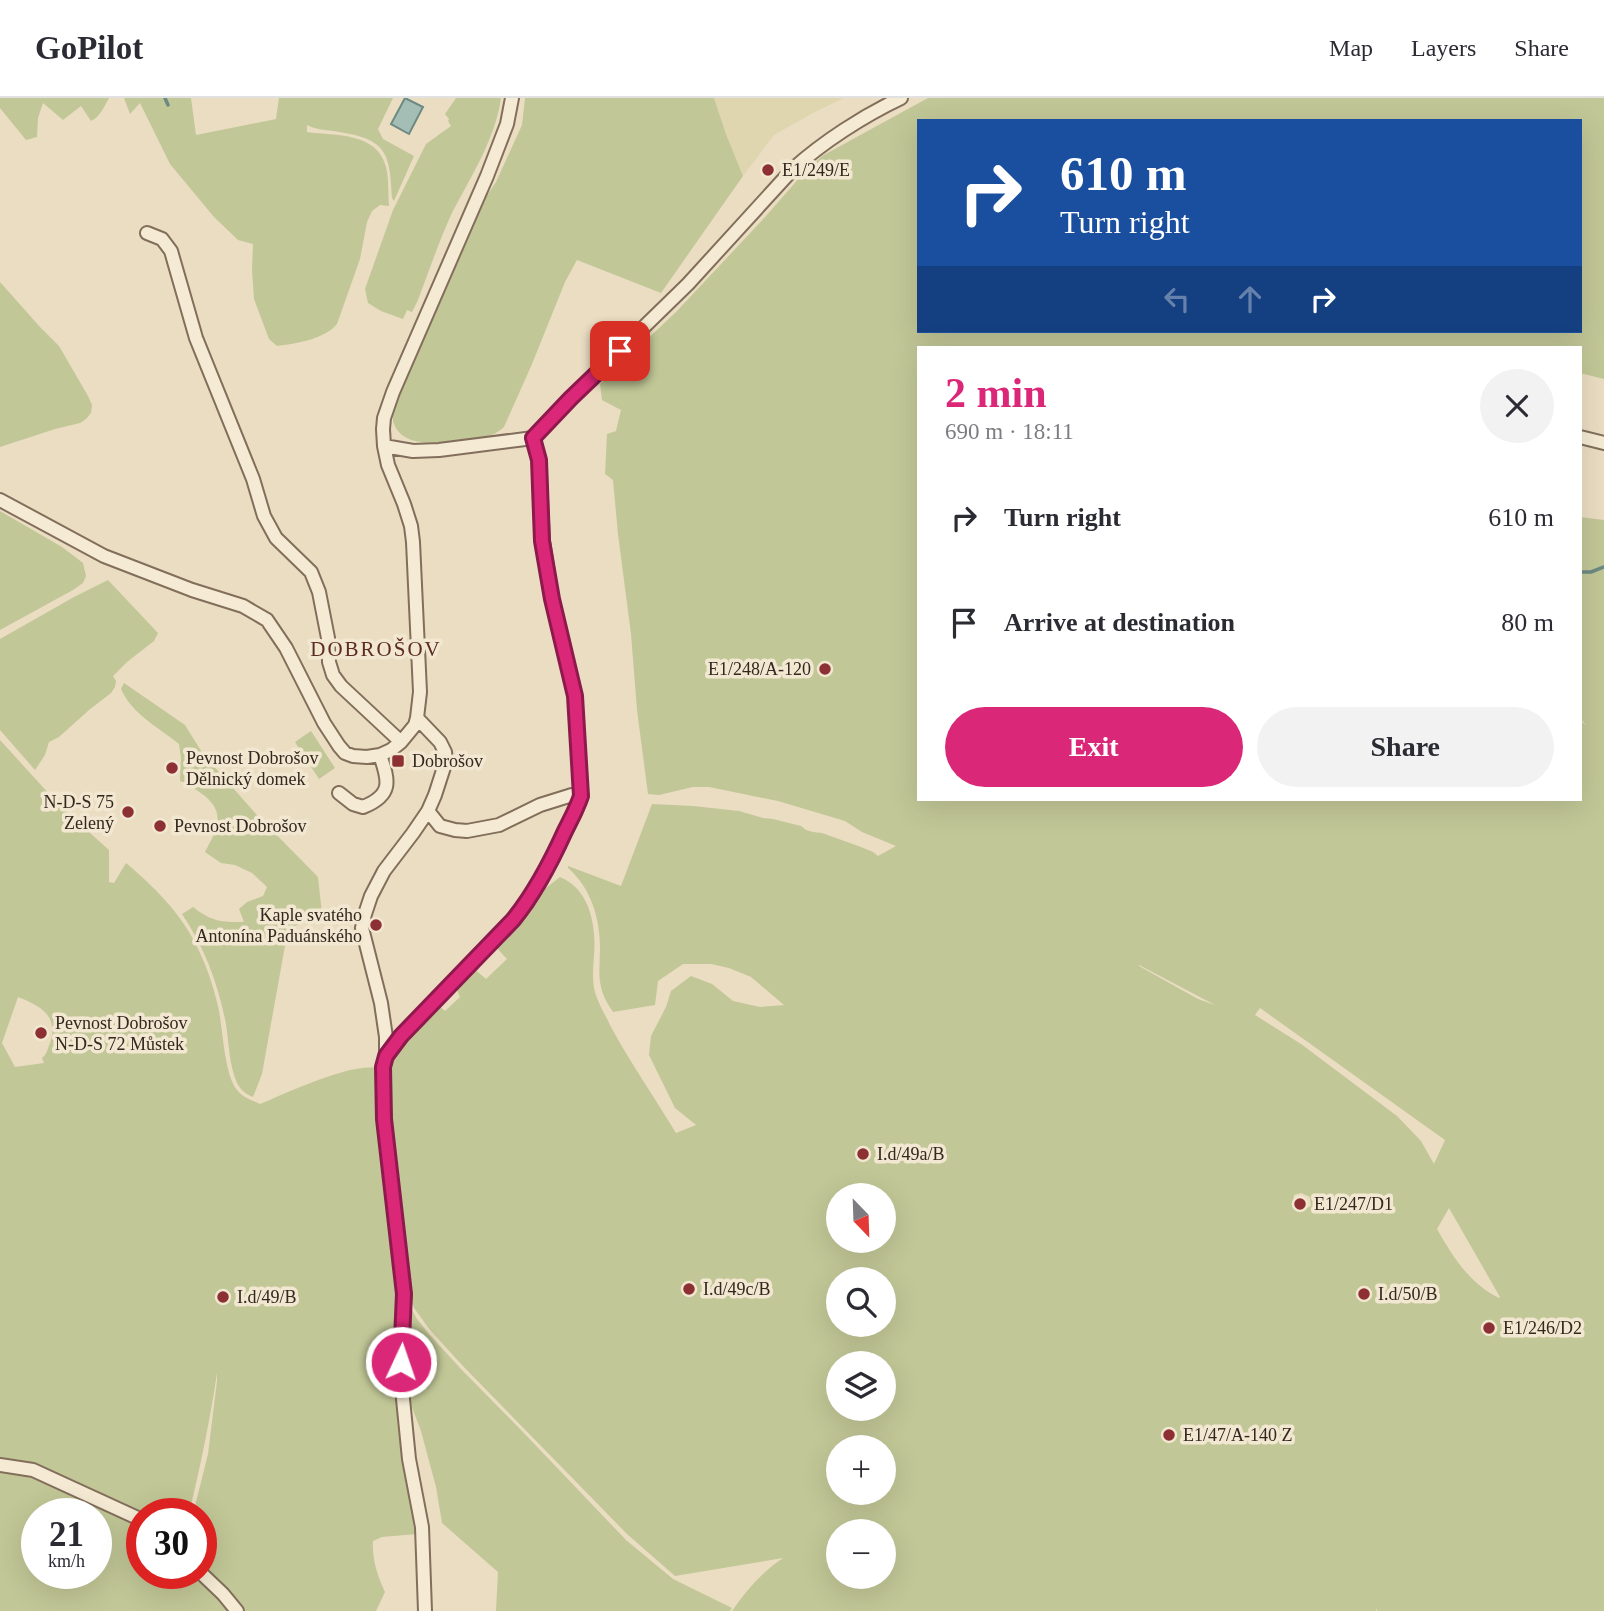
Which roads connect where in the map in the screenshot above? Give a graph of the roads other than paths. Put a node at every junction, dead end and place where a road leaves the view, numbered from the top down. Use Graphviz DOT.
graph roads {
  1 [pos="512,98"];
  2 [pos="901,98"];
  3 [pos="147,233"];
  4 [pos="533,438"];
  5 [pos="1582,438"];
  6 [pos="1604,443"];
  7 [pos="384,446"];
  8 [pos="0,500"];
  9 [pos="417,718"];
  10 [pos="401,742"];
  11 [pos="380,755"];
  12 [pos="339,793"];
  13 [pos="581,796"];
  14 [pos="428,811"];
  15 [pos="440,826"];
  16 [pos="413,833"];
  17 [pos="386,1056"];
  18 [pos="0,1465"];
  19 [pos="126,1513"];
  20 [pos="217,1588"];
  21 [pos="237,1611"];
  22 [pos="425,1611"];
  1 -- 7 [label="street"];
  2 -- 4 [label="street"];
  3 -- 10 [label="street"];
  4 -- 7 [label="street"];
  4 -- 13 [label="street"];
  5 -- 6 [label="street"];
  7 -- 9 [label="street"];
  8 -- 11 [label="street"];
  9 -- 10 [label="street"];
  9 -- 14 [label="street"];
  10 -- 11 [label="street"];
  11 -- 12 [label="street"];
  13 -- 15 [label="street"];
  13 -- 17 [label="street"];
  14 -- 15 [label="street"];
  14 -- 16 [label="street"];
  15 -- 16 [label="street"];
  16 -- 17 [label="street"];
  17 -- 22 [label="street"];
  18 -- 19 [label="street"];
  20 -- 21 [label="street"];
}
